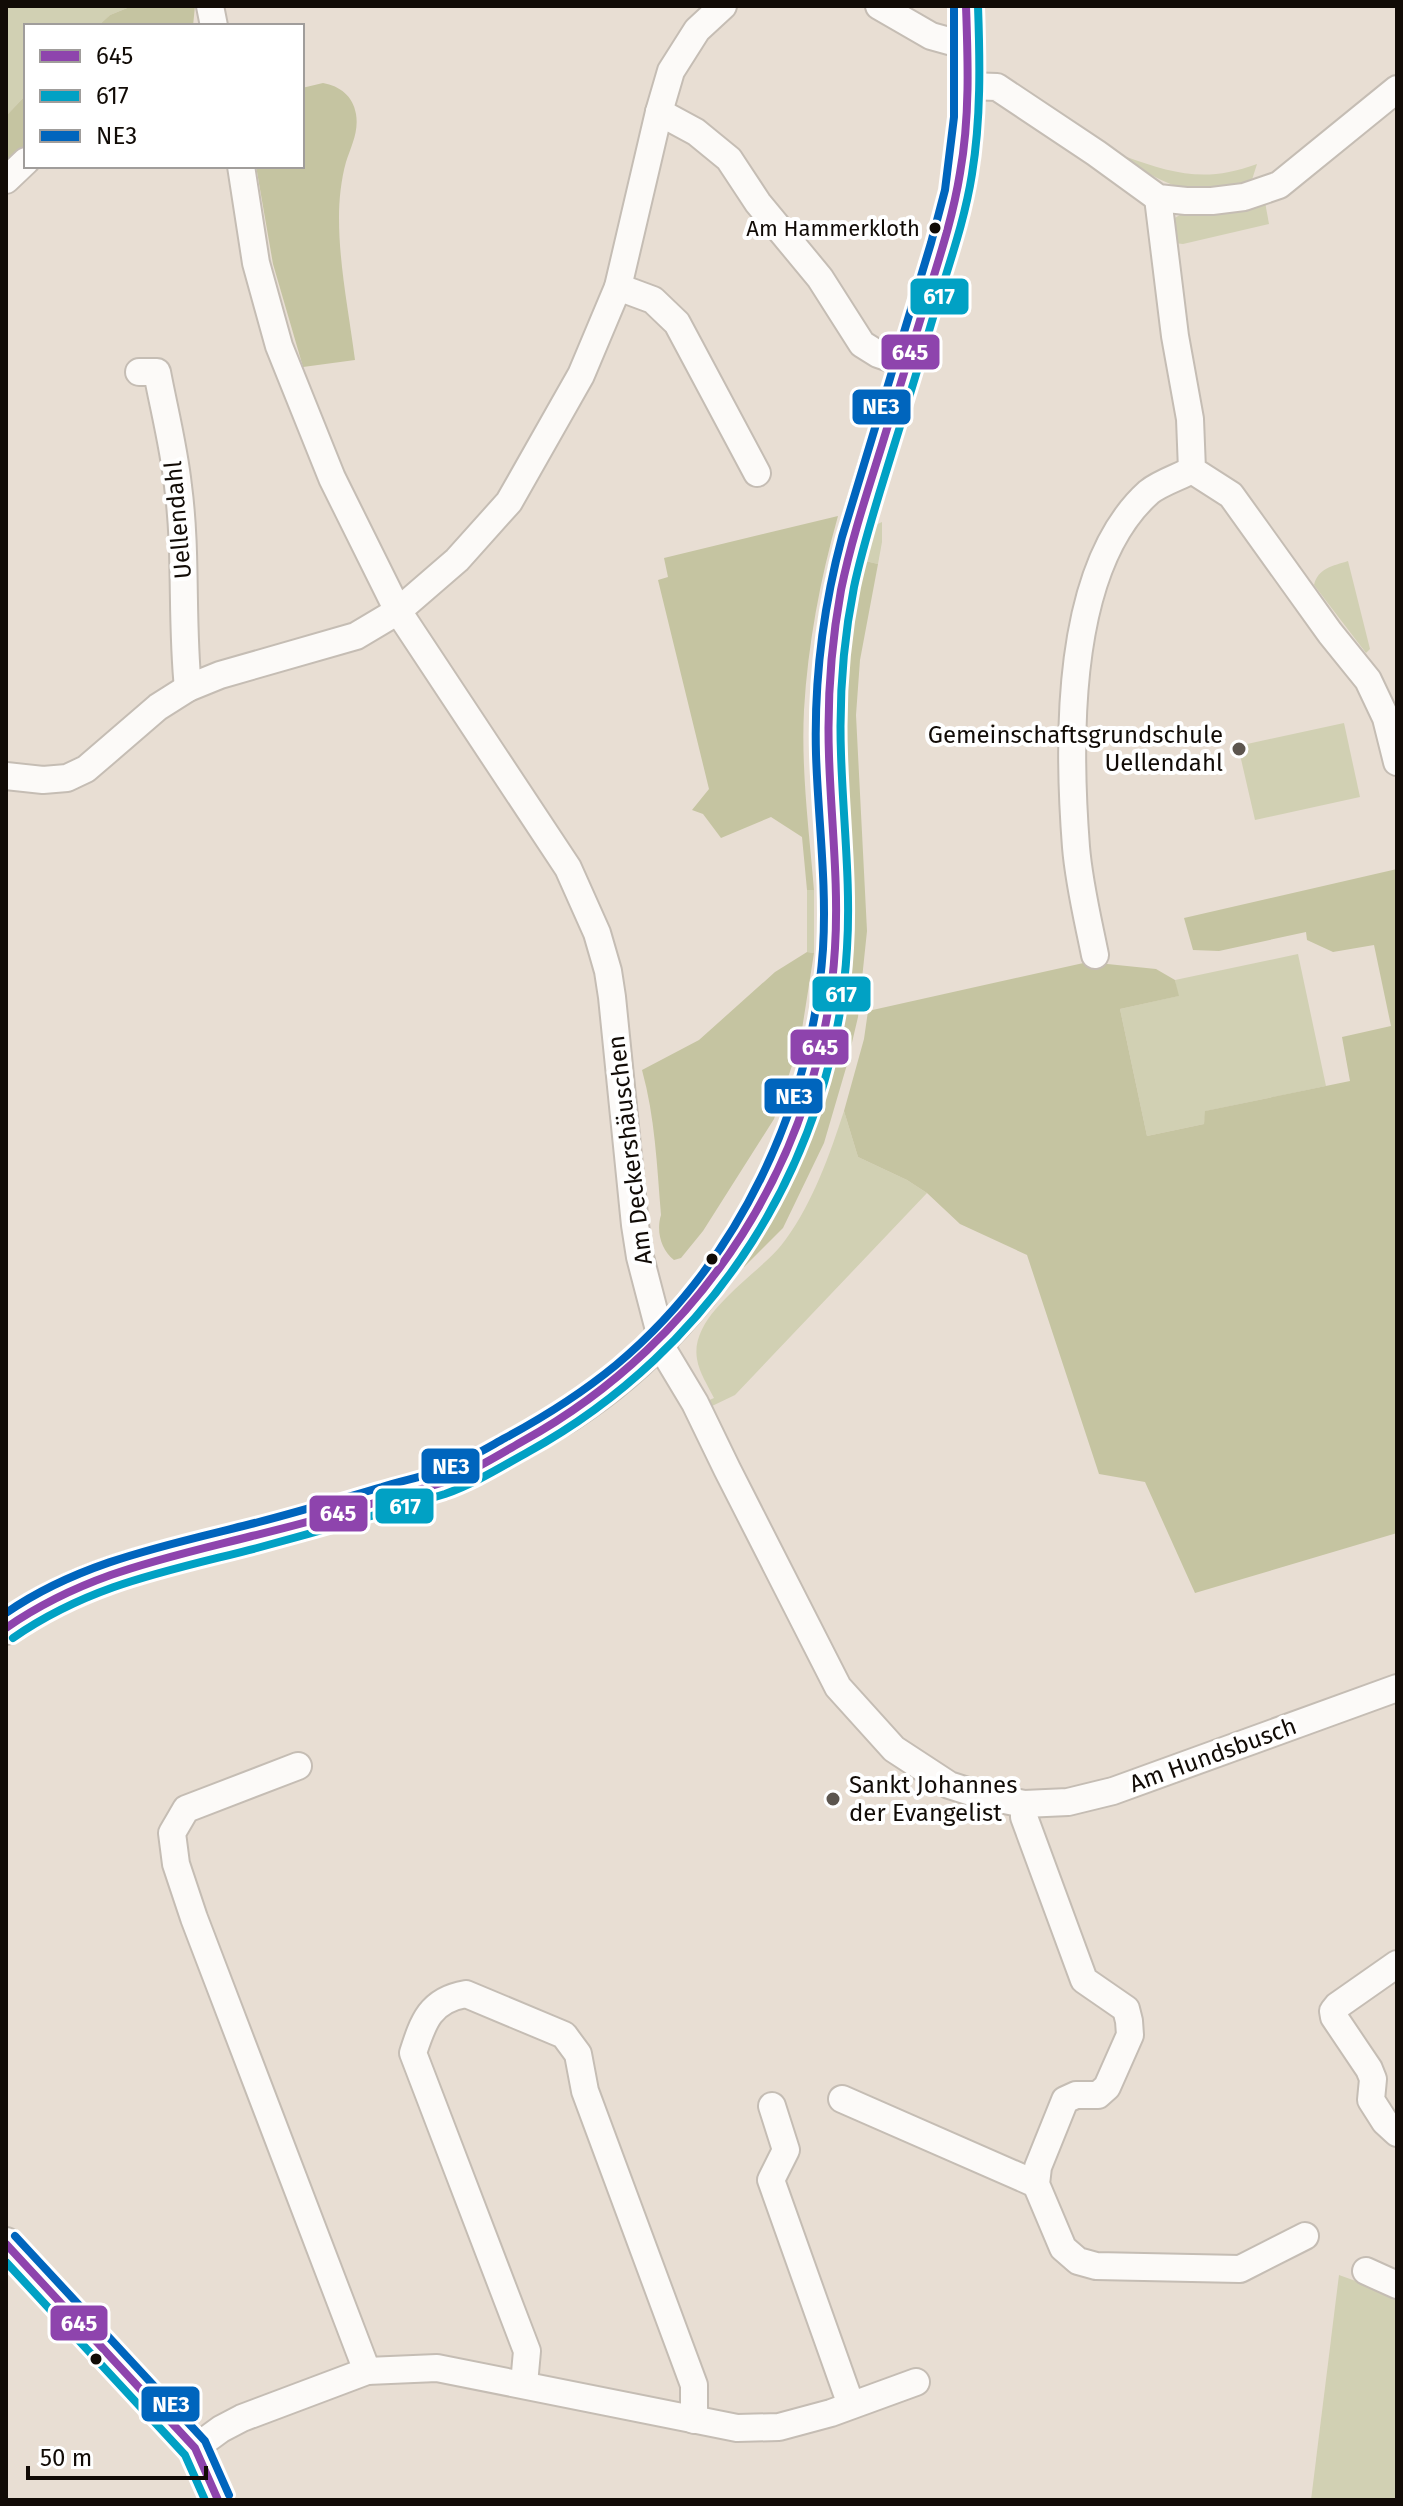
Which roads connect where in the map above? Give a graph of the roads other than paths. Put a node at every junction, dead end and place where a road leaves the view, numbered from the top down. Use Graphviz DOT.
graph roads {
  1 [pos="723,6"];
  2 [pos="879,6"];
  3 [pos="966,6"];
  4 [pos="967,46"];
  5 [pos="967,86"];
  6 [pos="1397,89"];
  7 [pos="659,112"];
  8 [pos="24,163"];
  9 [pos="241,168"];
  10 [pos="6,180"];
  11 [pos="1158,198"];
  12 [pos="618,287"];
  13 [pos="907,364"];
  14 [pos="139,372"];
  15 [pos="1192,470"];
  16 [pos="757,473"];
  17 [pos="398,611"];
  18 [pos="188,688"];
  19 [pos="1397,762"];
  20 [pos="6,776"];
  21 [pos="1095,955"];
  22 [pos="661,1337"];
  23 [pos="6,1628"];
  24 [pos="1397,1688"];
  25 [pos="298,1766"];
  26 [pos="1024,1804"];
  27 [pos="1397,1964"];
  28 [pos="842,2099"];
  29 [pos="772,2106"];
  30 [pos="1397,2133"];
  31 [pos="1036,2184"];
  32 [pos="1305,2236"];
  33 [pos="6,2244"];
  34 [pos="1366,2271"];
  35 [pos="1397,2285"];
  36 [pos="367,2371"];
  37 [pos="916,2382"];
  38 [pos="524,2384"];
  39 [pos="851,2405"];
  40 [pos="694,2420"];
  41 [pos="195,2448"];
  42 [pos="218,2500"];
  1 -- 7 [label="street"];
  2 -- 4 [label="street"];
  3 -- 4 [label="street"];
  4 -- 5 [label="street"];
  5 -- 11 [label="street"];
  5 -- 13 [label="street"];
  6 -- 11 [label="street"];
  7 -- 12 [label="street"];
  7 -- 13 [label="street"];
  8 -- 10 [label="street"];
  9 -- 17 [label="street, Am Deckershäuschen"];
  11 -- 15 [label="street"];
  12 -- 16 [label="street"];
  12 -- 17 [label="street"];
  13 -- 22 [label="street"];
  14 -- 18 [label="street, Uellendahl"];
  15 -- 19 [label="street"];
  15 -- 21 [label="street"];
  17 -- 18 [label="street"];
  17 -- 22 [label="street, Am Deckershäuschen"];
  18 -- 20 [label="street"];
  22 -- 23 [label="street"];
  22 -- 26 [label="street, Am Deckershäuschen"];
  24 -- 26 [label="street, Am Hundsbusch"];
  25 -- 36 [label="street"];
  26 -- 31 [label="street"];
  27 -- 30 [label="street"];
  28 -- 31 [label="street"];
  29 -- 39 [label="street"];
  31 -- 32 [label="street"];
  33 -- 41 [label="street"];
  34 -- 35 [label="street"];
  36 -- 38 [label="street"];
  36 -- 41 [label="street"];
  37 -- 39 [label="street"];
  38 -- 40 [label="street"];
  38 -- 40 [label="street"];
  39 -- 40 [label="street"];
  41 -- 42 [label="street"];
}
